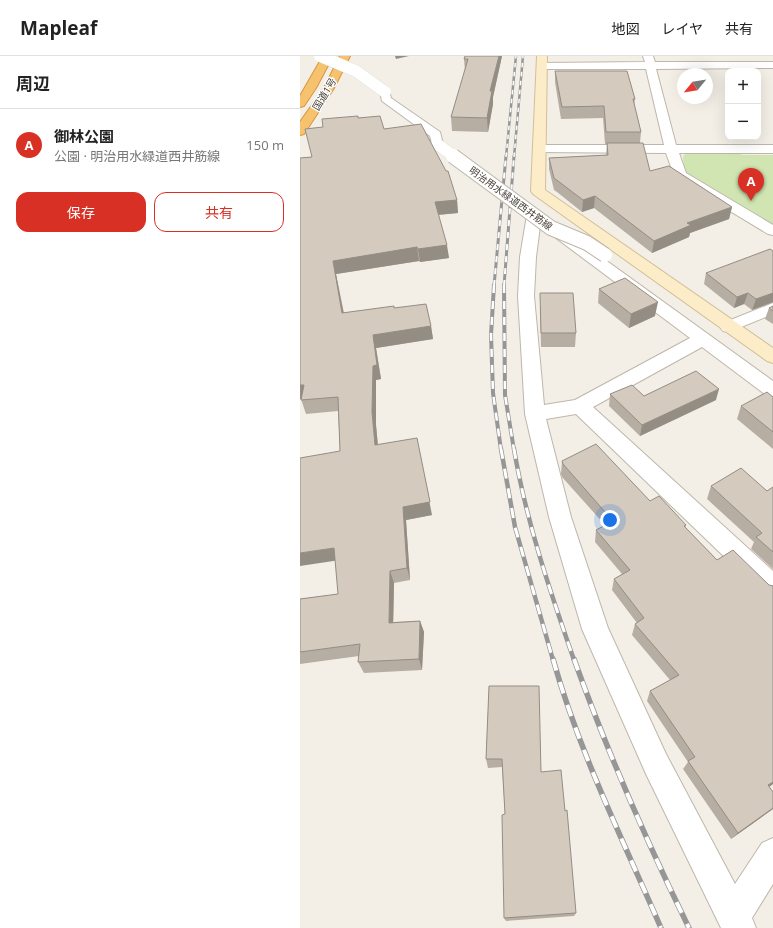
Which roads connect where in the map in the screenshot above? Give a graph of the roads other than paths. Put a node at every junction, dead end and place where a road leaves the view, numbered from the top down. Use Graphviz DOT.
graph roads {
  1 [pos="320,56"];
  2 [pos="328,56"];
  3 [pos="345,56"];
  4 [pos="762,56"];
  5 [pos="542,61"];
  6 [pos="649,61"];
  7 [pos="771,68"];
  8 [pos="300,104"];
  9 [pos="300,131"];
  10 [pos="540,149"];
  11 [pos="671,149"];
  12 [pos="773,149"];
  13 [pos="773,231"];
  14 [pos="773,308"];
  15 [pos="729,327"];
  16 [pos="702,339"];
  17 [pos="773,357"];
  18 [pos="773,375"];
  19 [pos="773,390"];
  20 [pos="580,406"];
  21 [pos="535,414"];
  22 [pos="773,587"];
  23 [pos="773,854"];
  24 [pos="736,923"];
  1 -- 18 [label="street, 明治用水緑道西井筋線, bridge"];
  2 -- 8 [label="highway, 国道1号"];
  3 -- 9 [label="highway, 国道1号"];
  4 -- 7 [label="street"];
  5 -- 6 [label="street"];
  5 -- 10 [label="street"];
  6 -- 7 [label="street"];
  6 -- 11 [label="street"];
  10 -- 11 [label="street"];
  10 -- 15 [label="street"];
  11 -- 12 [label="street"];
  11 -- 13 [label="street"];
  14 -- 15 [label="street"];
  15 -- 17 [label="street"];
  16 -- 19 [label="street"];
  16 -- 20 [label="street"];
  16 -- 21 [label="street"];
  20 -- 21 [label="street"];
  20 -- 22 [label="street"];
  21 -- 24 [label="street"];
  23 -- 24 [label="street"];
}
